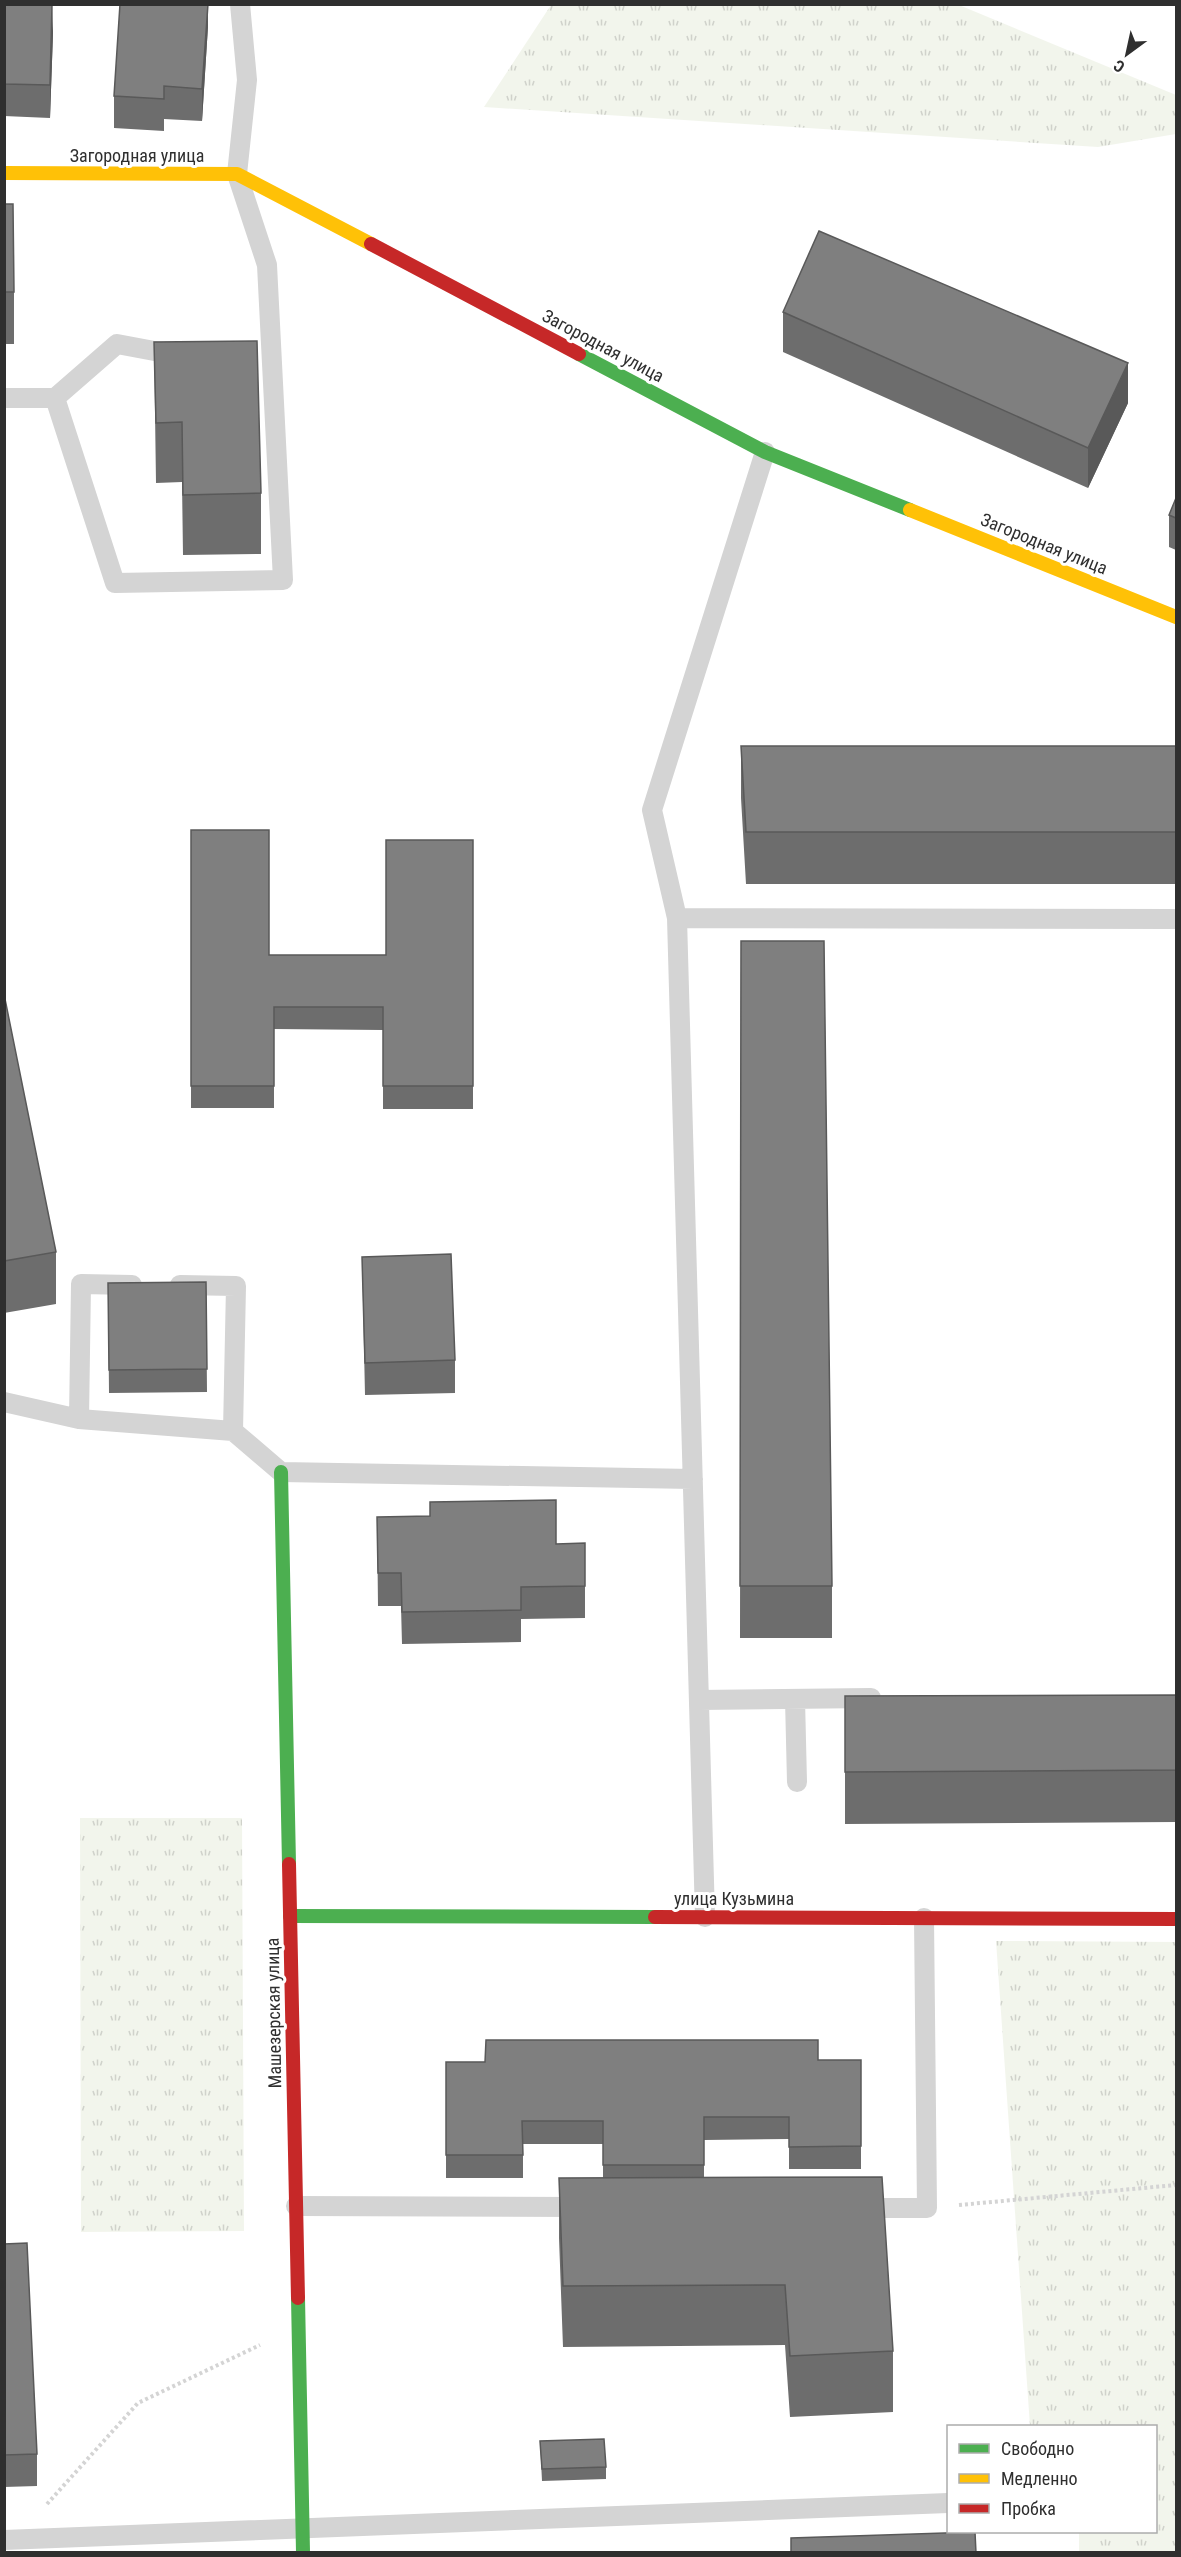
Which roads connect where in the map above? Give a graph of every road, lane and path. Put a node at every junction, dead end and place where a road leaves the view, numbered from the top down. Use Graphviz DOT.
graph roads {
  1 [pos="240,4"];
  2 [pos="4,174"];
  3 [pos="237,174"];
  4 [pos="205,361"];
  5 [pos="249,370"];
  6 [pos="271,374"];
  7 [pos="4,398"];
  8 [pos="55,398"];
  9 [pos="765,452"];
  10 [pos="1176,617"];
  11 [pos="677,918"];
  12 [pos="1176,919"];
  13 [pos="4,1402"];
  14 [pos="79,1419"];
  15 [pos="233,1431"];
  16 [pos="281,1472"];
  17 [pos="693,1479"];
  18 [pos="890,1698"];
  19 [pos="795,1699"];
  20 [pos="699,1700"];
  21 [pos="797,1782"];
  22 [pos="290,1916"];
  23 [pos="705,1917"];
  24 [pos="924,1918"];
  25 [pos="1176,1919"];
  26 [pos="1176,2186"];
  27 [pos="296,2206"];
  28 [pos="606,2207"];
  29 [pos="843,2208"];
  30 [pos="927,2208"];
  31 [pos="299,2327"];
  32 [pos="947,2503"];
  33 [pos="303,2531"];
  34 [pos="10,2540"];
  35 [pos="105,2545"];
  36 [pos="303,2553"];
  1 -- 3 [label="lane"];
  2 -- 3 [label="street, Загородная улица"];
  3 -- 6 [label="lane"];
  3 -- 9 [label="street, Загородная улица"];
  4 -- 8 [label="lane"];
  5 -- 6 [label="lane"];
  6 -- 8 [label="lane"];
  7 -- 8 [label="lane"];
  9 -- 10 [label="street, Загородная улица"];
  9 -- 11 [label="lane"];
  11 -- 12 [label="lane"];
  11 -- 17 [label="lane"];
  13 -- 14 [label="lane"];
  14 -- 15 [label="lane"];
  14 -- 15 [label="lane"];
  15 -- 16 [label="lane"];
  16 -- 17 [label="lane"];
  16 -- 22 [label="street, Машезерская улица"];
  17 -- 20 [label="lane"];
  18 -- 19 [label="lane"];
  19 -- 20 [label="lane"];
  19 -- 21 [label="lane"];
  20 -- 23 [label="lane"];
  22 -- 23 [label="street, улица Кузьмина"];
  22 -- 27 [label="street, Машезерская улица"];
  23 -- 24 [label="street, улица Кузьмина"];
  24 -- 25 [label="street, улица Кузьмина"];
  24 -- 30 [label="lane"];
  26 -- 30 [label="path"];
  27 -- 28 [label="lane"];
  27 -- 31 [label="street, Машезерская улица"];
  29 -- 30 [label="lane"];
  31 -- 33 [label="street, Машезерская улица"];
  31 -- 34 [label="path"];
  32 -- 33 [label="lane"];
  33 -- 35 [label="lane"];
  33 -- 36 [label="street, Машезерская улица"];
  34 -- 35 [label="lane"];
}
